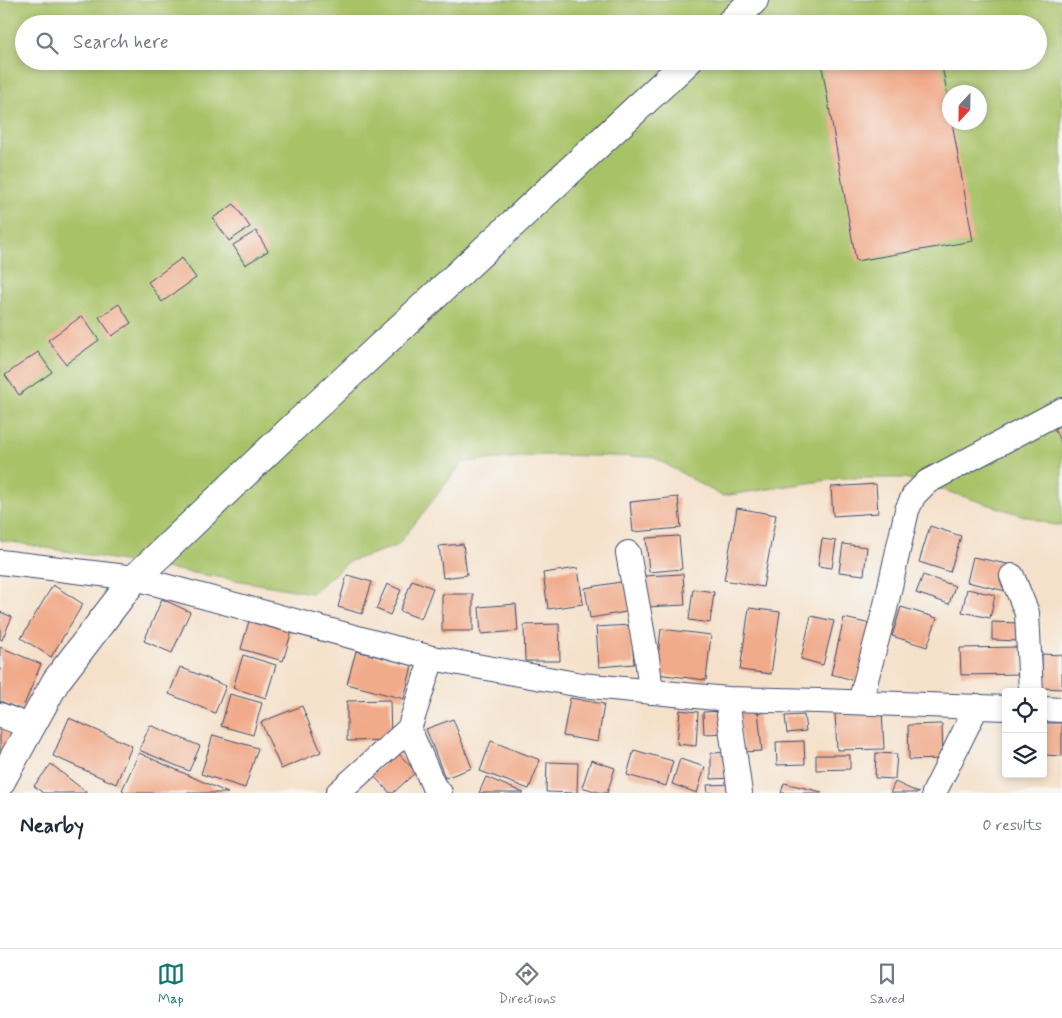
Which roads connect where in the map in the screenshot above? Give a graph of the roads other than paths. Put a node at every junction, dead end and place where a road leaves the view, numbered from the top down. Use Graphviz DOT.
graph roads {
  1 [pos="754,0"];
  2 [pos="738,15"];
  3 [pos="678,70"];
  4 [pos="1062,410"];
  5 [pos="628,553"];
  6 [pos="0,562"];
  7 [pos="1012,576"];
  8 [pos="135,578"];
  9 [pos="432,658"];
  10 [pos="1031,688"];
  11 [pos="651,692"];
  12 [pos="727,698"];
  13 [pos="860,702"];
  14 [pos="977,706"];
  15 [pos="1002,708"];
  16 [pos="1047,709"];
  17 [pos="1062,710"];
  18 [pos="0,715"];
  19 [pos="31,727"];
  20 [pos="409,729"];
  21 [pos="0,783"];
  22 [pos="436,791"];
  23 [pos="338,793"];
  24 [pos="740,793"];
  25 [pos="934,793"];
  1 -- 2 [label="street"];
  3 -- 8 [label="street"];
  4 -- 13 [label="street"];
  5 -- 11 [label="street"];
  6 -- 8 [label="street"];
  7 -- 10 [label="street"];
  8 -- 9 [label="street"];
  8 -- 19 [label="street"];
  9 -- 11 [label="street"];
  9 -- 20 [label="street"];
  11 -- 12 [label="street"];
  12 -- 13 [label="street"];
  12 -- 24 [label="street"];
  13 -- 14 [label="street"];
  14 -- 15 [label="street"];
  14 -- 25 [label="street"];
  16 -- 17 [label="street"];
  18 -- 19 [label="street"];
  19 -- 21 [label="street"];
  20 -- 22 [label="street"];
  20 -- 23 [label="street"];
}
